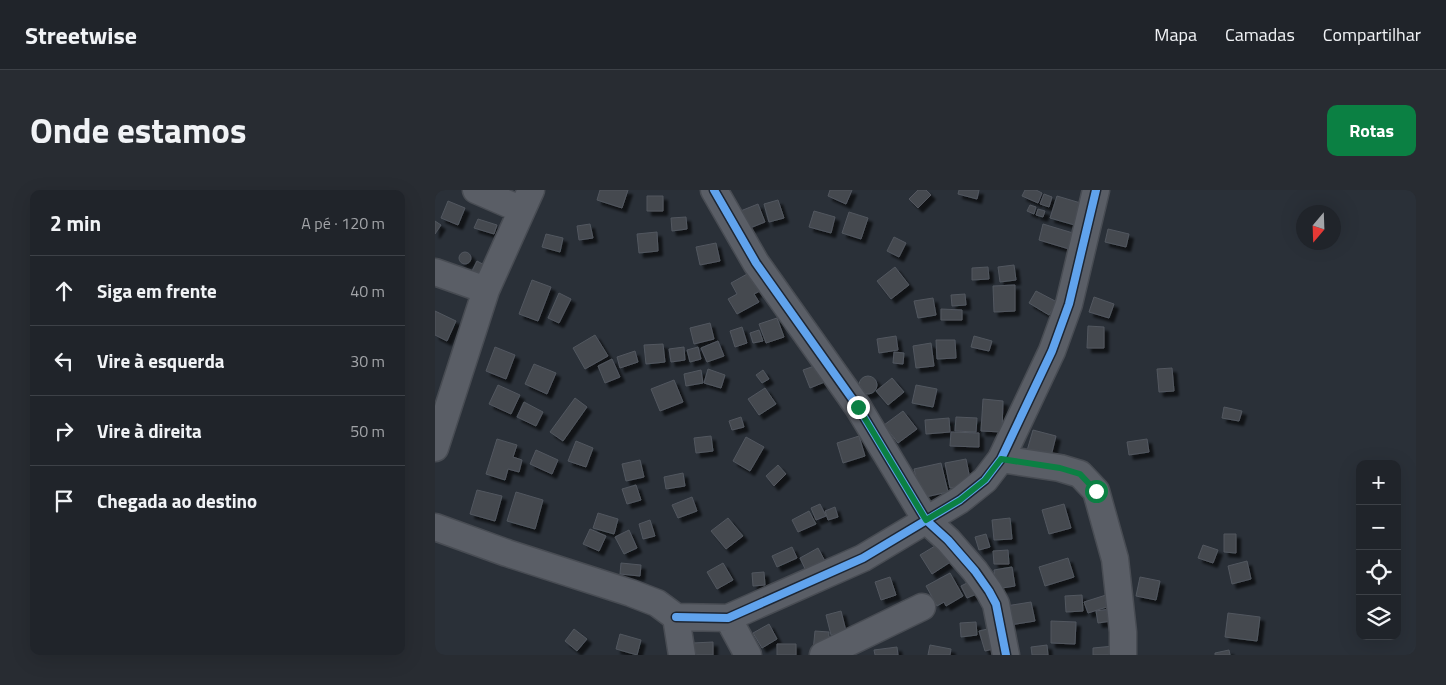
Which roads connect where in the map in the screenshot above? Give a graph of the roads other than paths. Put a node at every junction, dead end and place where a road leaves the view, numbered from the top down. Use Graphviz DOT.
graph roads {
  1 [pos="476,190"];
  2 [pos="714,190"];
  3 [pos="1096,190"];
  4 [pos="527,200"];
  5 [pos="435,272"];
  6 [pos="485,290"];
  7 [pos="435,448"];
  8 [pos="1001,459"];
  9 [pos="926,520"];
  10 [pos="437,534"];
  11 [pos="922,607"];
  12 [pos="676,617"];
  13 [pos="728,618"];
  14 [pos="682,655"];
  15 [pos="748,655"];
  16 [pos="823,655"];
  17 [pos="1006,655"];
  18 [pos="1123,655"];
  1 -- 4 [label="street"];
  2 -- 9 [label="street"];
  3 -- 8 [label="street"];
  4 -- 6 [label="street"];
  5 -- 6 [label="street"];
  6 -- 7 [label="street"];
  8 -- 9 [label="street"];
  8 -- 18 [label="street"];
  9 -- 13 [label="street"];
  9 -- 17 [label="street"];
  10 -- 12 [label="street"];
  11 -- 16 [label="street"];
  12 -- 13 [label="street"];
  12 -- 14 [label="street"];
  13 -- 15 [label="street"];
}
